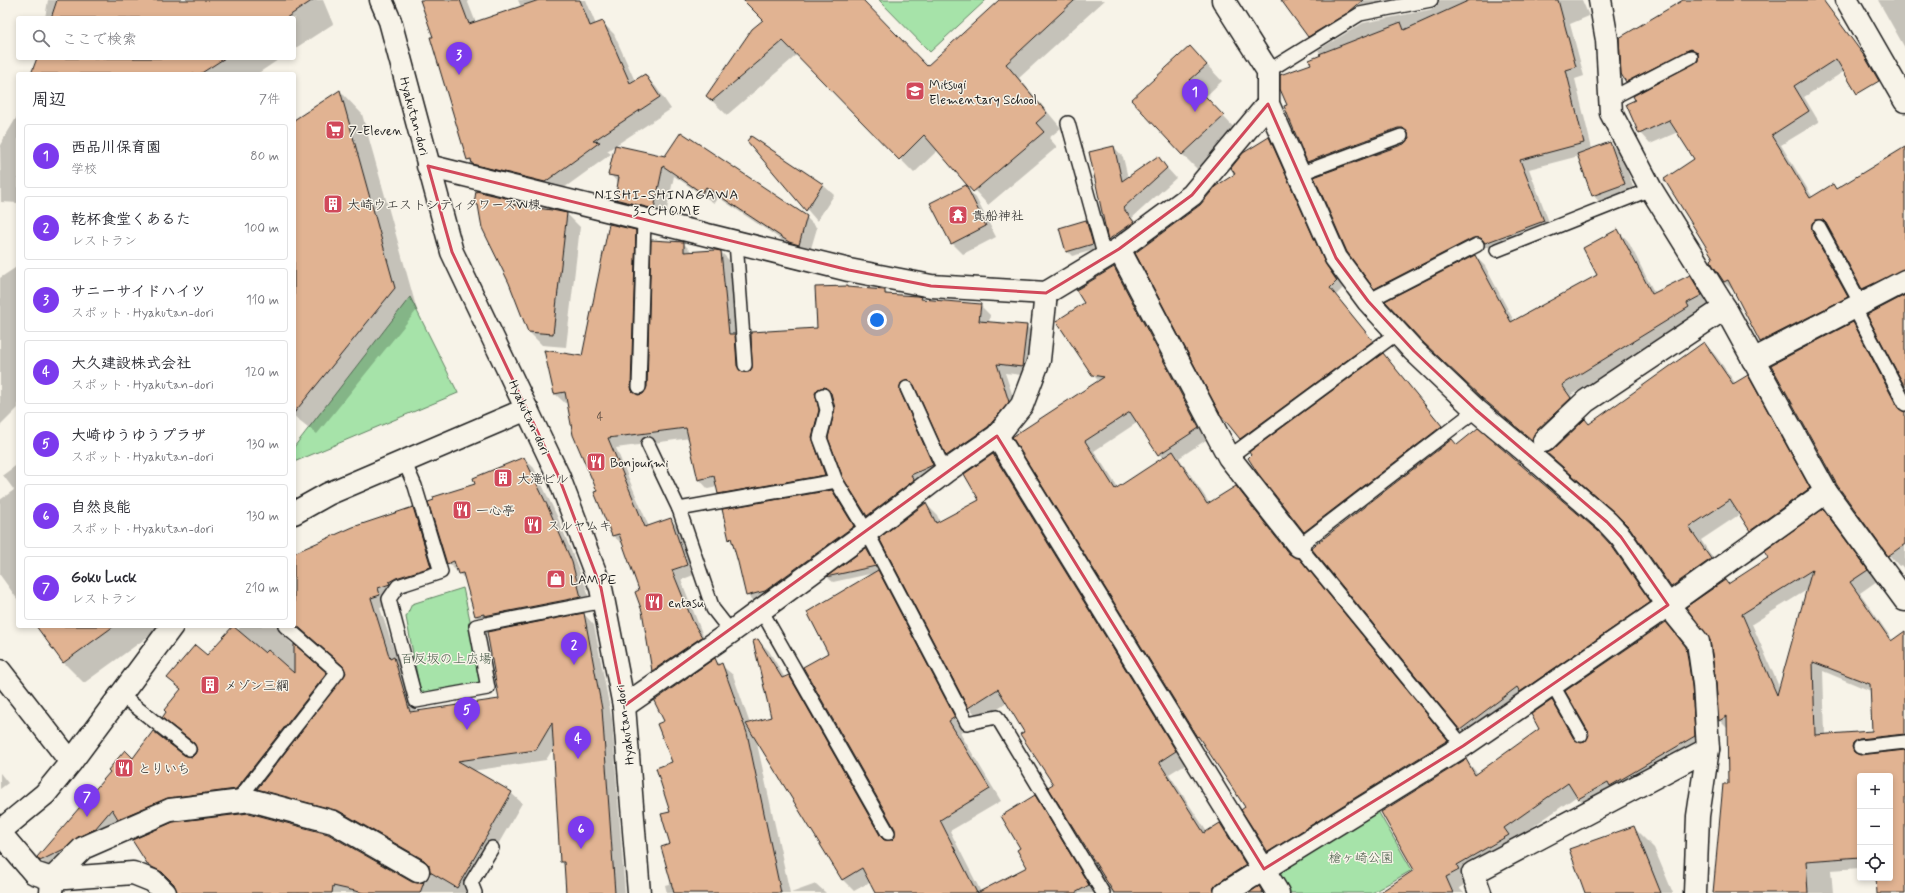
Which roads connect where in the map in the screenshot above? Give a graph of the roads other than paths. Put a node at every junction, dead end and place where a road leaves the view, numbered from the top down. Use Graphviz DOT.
graph roads {
  1 [pos="381,0"];
  2 [pos="1223,0"];
  3 [pos="1431,0"];
  4 [pos="1600,0"];
  5 [pos="1847,0"];
  6 [pos="1691,57"];
  7 [pos="1268,71"];
  8 [pos="1610,99"];
  9 [pos="1905,101"];
  10 [pos="1268,104"];
  11 [pos="1068,123"];
  12 [pos="1401,136"];
  13 [pos="428,166"];
  14 [pos="1299,174"];
  15 [pos="1651,189"];
  16 [pos="644,220"];
  17 [pos="1819,226"];
  18 [pos="736,242"];
  19 [pos="1477,245"];
  20 [pos="1497,250"];
  21 [pos="1112,254"];
  22 [pos="1905,281"];
  23 [pos="1046,293"];
  24 [pos="1368,301"];
  25 [pos="1858,305"];
  26 [pos="1724,308"];
  27 [pos="1397,333"];
  28 [pos="1753,360"];
  29 [pos="745,365"];
  30 [pos="639,387"];
  31 [pos="908,388"];
  32 [pos="823,395"];
  33 [pos="1904,399"];
  34 [pos="527,409"];
  35 [pos="1476,410"];
  36 [pos="997,436"];
  37 [pos="1544,441"];
  38 [pos="648,444"];
  39 [pos="1229,457"];
  40 [pos="404,461"];
  41 [pos="945,472"];
  42 [pos="836,481"];
  43 [pos="1826,492"];
  44 [pos="679,509"];
  45 [pos="296,512"];
  46 [pos="867,532"];
  47 [pos="1299,546"];
  48 [pos="1905,600"];
  49 [pos="604,601"];
  50 [pos="1668,605"];
  51 [pos="761,610"];
  52 [pos="171,628"];
  53 [pos="287,628"];
  54 [pos="731,632"];
  55 [pos="0,671"];
  56 [pos="1552,684"];
  57 [pos="121,695"];
  58 [pos="624,706"];
  59 [pos="1581,736"];
  60 [pos="1905,742"];
  61 [pos="1463,746"];
  62 [pos="1860,747"];
  63 [pos="189,749"];
  64 [pos="1708,749"];
  65 [pos="71,762"];
  66 [pos="237,801"];
  67 [pos="0,832"];
  68 [pos="888,833"];
  69 [pos="492,848"];
  70 [pos="1264,869"];
  71 [pos="418,871"];
  72 [pos="52,886"];
  73 [pos="165,893"];
  74 [pos="475,893"];
  75 [pos="639,893"];
  76 [pos="1103,893"];
  77 [pos="1225,893"];
  78 [pos="1278,893"];
  79 [pos="1480,893"];
  80 [pos="1695,893"];
  1 -- 13 [label="street, Hyakutan-dori"];
  2 -- 7 [label="street"];
  3 -- 7 [label="lane"];
  4 -- 8 [label="street"];
  5 -- 9 [label="street"];
  6 -- 8 [label="lane"];
  7 -- 10 [label="street"];
  8 -- 15 [label="street"];
  10 -- 14 [label="street"];
  10 -- 21 [label="street"];
  11 -- 21 [label="lane"];
  12 -- 14 [label="lane"];
  13 -- 16 [label="street"];
  13 -- 34 [label="street, Hyakutan-dori"];
  14 -- 24 [label="street"];
  15 -- 20 [label="lane"];
  15 -- 26 [label="street"];
  16 -- 18 [label="street"];
  16 -- 30 [label="lane"];
  17 -- 25 [label="lane"];
  18 -- 23 [label="street"];
  18 -- 29 [label="lane"];
  19 -- 24 [label="lane"];
  21 -- 23 [label="street"];
  21 -- 39 [label="street"];
  22 -- 25 [label="street"];
  23 -- 36 [label="street"];
  24 -- 27 [label="street"];
  25 -- 28 [label="street"];
  25 -- 33 [label="lane"];
  26 -- 28 [label="street"];
  26 -- 37 [label="street"];
  27 -- 35 [label="street"];
  27 -- 39 [label="lane"];
  28 -- 43 [label="street"];
  31 -- 41 [label="lane"];
  32 -- 42 [label="lane"];
  34 -- 40 [label="street"];
  34 -- 49 [label="street, Hyakutan-dori"];
  35 -- 47 [label="lane"];
  35 -- 50 [label="street"];
  36 -- 41 [label="street"];
  36 -- 70 [label="street"];
  38 -- 44 [label="lane"];
  39 -- 47 [label="street"];
  40 -- 45 [label="street"];
  40 -- 49 [label="lane"];
  41 -- 46 [label="street"];
  42 -- 44 [label="lane"];
  42 -- 46 [label="lane"];
  43 -- 48 [label="street"];
  43 -- 50 [label="street"];
  44 -- 54 [label="lane"];
  46 -- 51 [label="street"];
  46 -- 76 [label="lane"];
  47 -- 61 [label="lane"];
  49 -- 58 [label="street, Hyakutan-dori"];
  50 -- 56 [label="street"];
  50 -- 64 [label="street"];
  51 -- 54 [label="street"];
  51 -- 68 [label="lane"];
  52 -- 57 [label="street"];
  53 -- 66 [label="lane"];
  54 -- 58 [label="street"];
  55 -- 65 [label="street"];
  56 -- 59 [label="lane"];
  56 -- 61 [label="street"];
  57 -- 63 [label="lane"];
  57 -- 65 [label="street"];
  58 -- 75 [label="street, Hyakutan-dori"];
  60 -- 62 [label="lane"];
  61 -- 70 [label="street"];
  64 -- 79 [label="street"];
  64 -- 80 [label="street"];
  65 -- 67 [label="street"];
  66 -- 71 [label="street"];
  66 -- 72 [label="street"];
  67 -- 72 [label="street"];
  69 -- 74 [label="lane"];
  70 -- 77 [label="street"];
  70 -- 78 [label="street"];
  72 -- 73 [label="street"];
}
